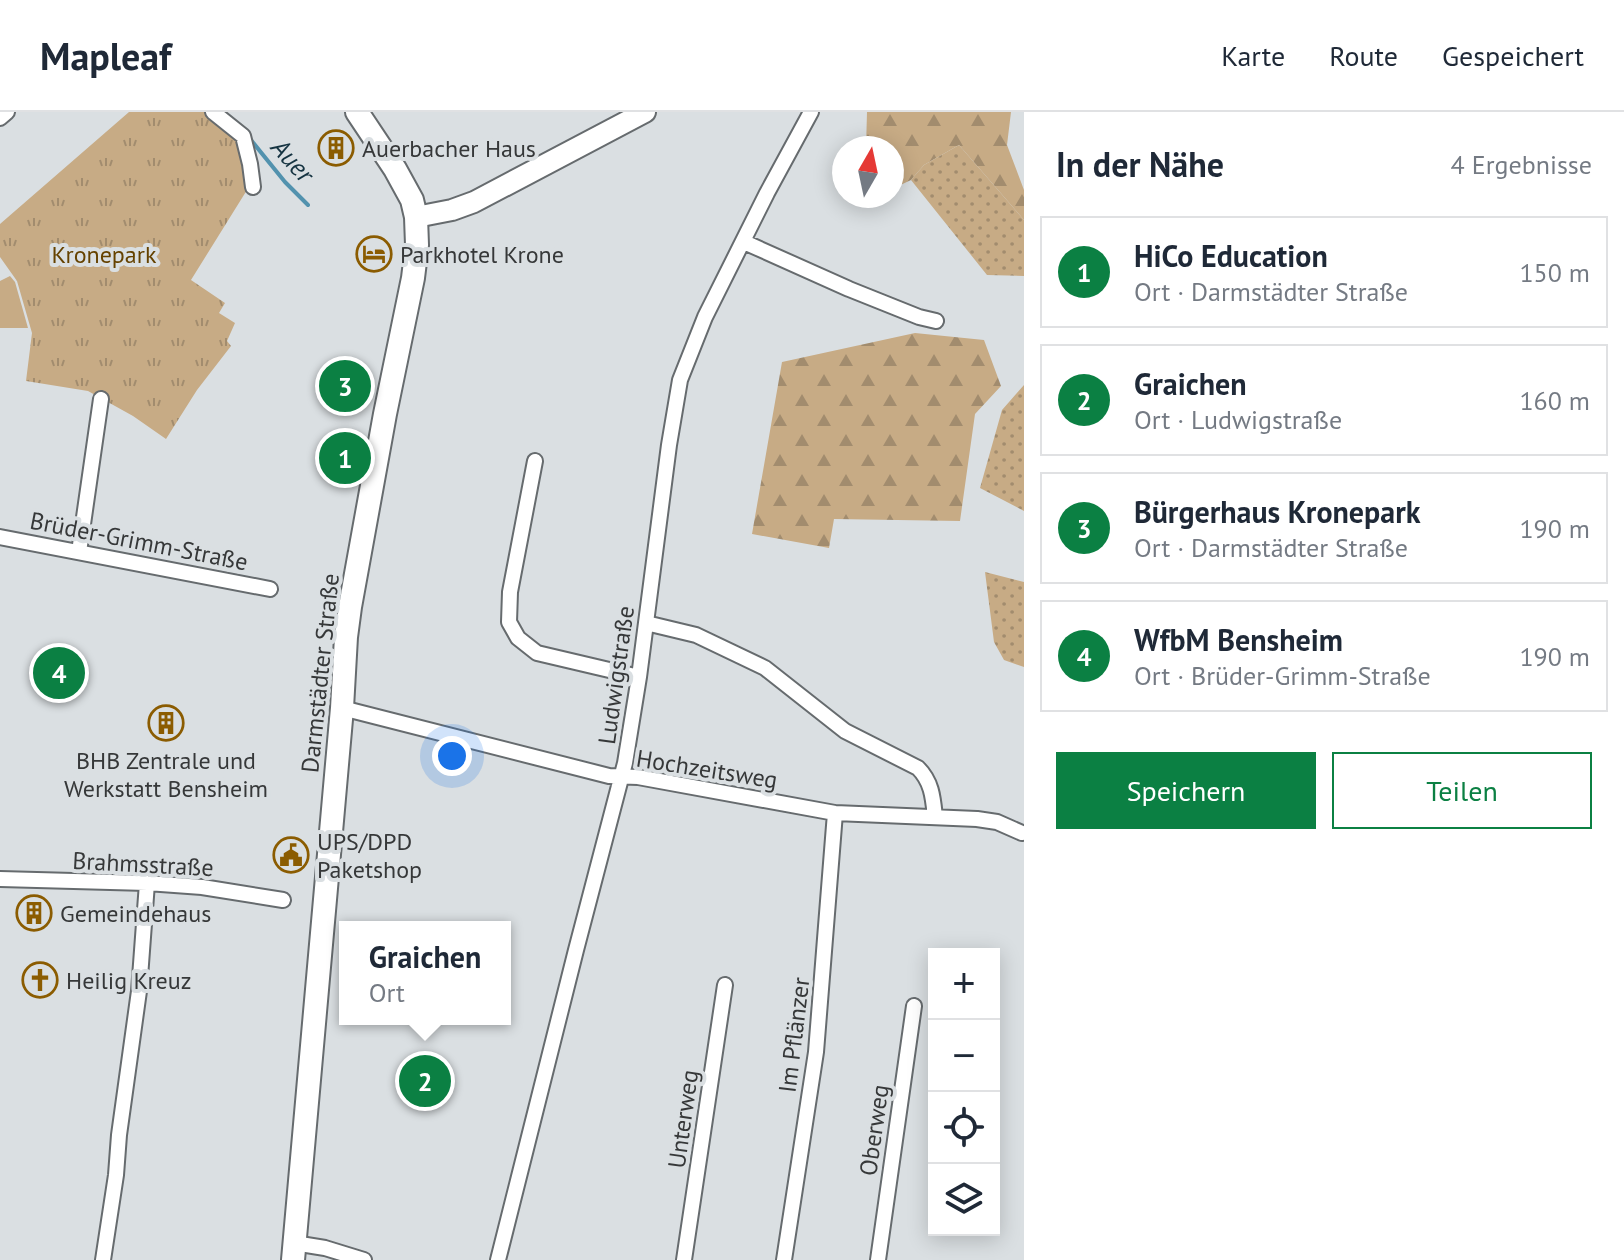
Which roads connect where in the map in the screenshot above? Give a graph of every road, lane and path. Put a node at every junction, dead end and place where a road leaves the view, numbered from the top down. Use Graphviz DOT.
graph roads {
  1 [pos="7,112"];
  2 [pos="213,112"];
  3 [pos="357,112"];
  4 [pos="645,112"];
  5 [pos="811,112"];
  6 [pos="0,118"];
  7 [pos="253,187"];
  8 [pos="416,217"];
  9 [pos="744,242"];
  10 [pos="936,321"];
  11 [pos="101,399"];
  12 [pos="535,461"];
  13 [pos="0,537"];
  14 [pos="79,552"];
  15 [pos="270,589"];
  16 [pos="646,623"];
  17 [pos="639,677"];
  18 [pos="342,708"];
  19 [pos="622,778"];
  20 [pos="835,813"];
  21 [pos="935,817"];
  22 [pos="1022,833"];
  23 [pos="0,879"];
  24 [pos="147,883"];
  25 [pos="283,900"];
  26 [pos="725,985"];
  27 [pos="914,1006"];
  28 [pos="294,1252"];
  29 [pos="103,1260"];
  30 [pos="364,1260"];
  31 [pos="498,1260"];
  32 [pos="684,1260"];
  33 [pos="784,1260"];
  34 [pos="878,1260"];
  1 -- 6 [label="street"];
  2 -- 7 [label="street"];
  3 -- 8 [label="main road, Darmstädter Straße"];
  4 -- 8 [label="main road"];
  5 -- 9 [label="street, Ludwigstraße"];
  8 -- 18 [label="main road, Darmstädter Straße"];
  9 -- 10 [label="street"];
  9 -- 16 [label="street, Ludwigstraße"];
  11 -- 14 [label="street"];
  12 -- 17 [label="street"];
  13 -- 14 [label="street, Brüder-Grimm-Straße"];
  14 -- 15 [label="street, Brüder-Grimm-Straße"];
  16 -- 17 [label="street, Ludwigstraße"];
  16 -- 21 [label="street"];
  17 -- 19 [label="street, Ludwigstraße"];
  18 -- 19 [label="street, Hochzeitsweg"];
  18 -- 28 [label="main road, Darmstädter Straße"];
  19 -- 20 [label="street, Hochzeitsweg"];
  19 -- 31 [label="street, Ludwigstraße"];
  20 -- 21 [label="street, Hochzeitsweg"];
  20 -- 33 [label="street, Im Pflänzer"];
  21 -- 22 [label="street, Hochzeitsweg"];
  23 -- 24 [label="street, Brahmsstraße"];
  24 -- 25 [label="street, Brahmsstraße"];
  24 -- 29 [label="street"];
  26 -- 32 [label="street, Unterweg"];
  27 -- 34 [label="street, Oberweg"];
  28 -- 30 [label="street"];
}
